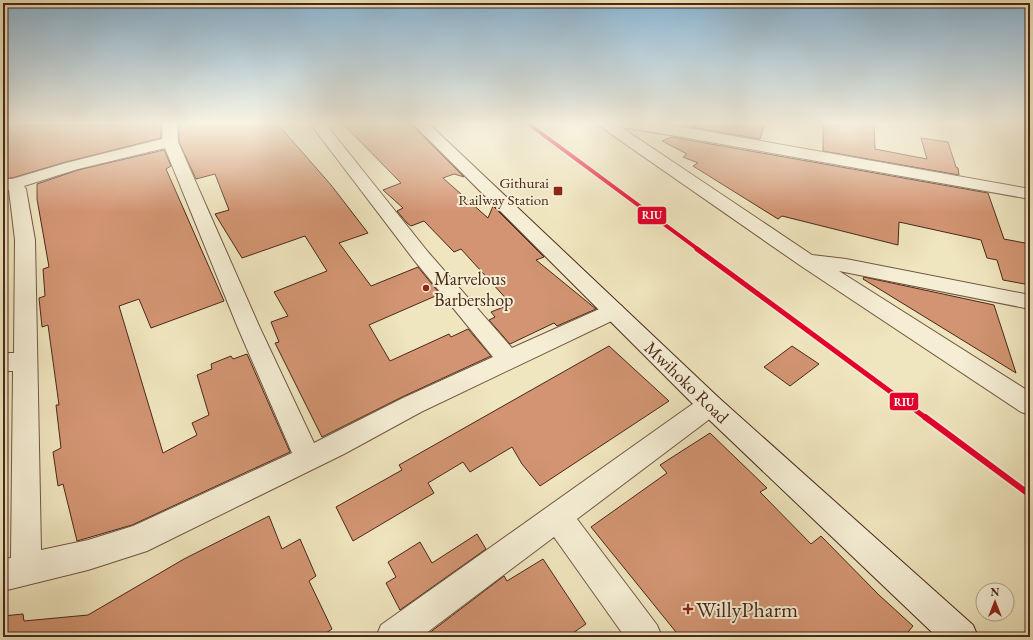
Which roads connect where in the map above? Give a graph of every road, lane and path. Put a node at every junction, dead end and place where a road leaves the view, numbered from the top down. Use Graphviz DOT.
graph roads {
  1 [pos="113,152"];
  2 [pos="178,152"];
  3 [pos="339,152"];
  4 [pos="449,152"];
  5 [pos="647,152"];
  6 [pos="794,152"];
  7 [pos="8,184"];
  8 [pos="1030,194"];
  9 [pos="808,261"];
  10 [pos="1030,302"];
  11 [pos="614,311"];
  12 [pos="509,360"];
  13 [pos="14,362"];
  14 [pos="710,405"];
  15 [pos="1030,405"];
  16 [pos="308,459"];
  17 [pos="558,517"];
  18 [pos="14,572"];
  19 [pos="393,637"];
  20 [pos="645,637"];
  21 [pos="961,637"];
  1 -- 7 [label="street"];
  2 -- 16 [label="street"];
  3 -- 12 [label="street"];
  4 -- 11 [label="street, Mwihoko Road"];
  5 -- 9 [label="street"];
  6 -- 8 [label="street"];
  7 -- 13 [label="street"];
  9 -- 10 [label="street"];
  9 -- 15 [label="street"];
  11 -- 12 [label="street"];
  11 -- 14 [label="street, Mwihoko Road"];
  12 -- 16 [label="street"];
  13 -- 18 [label="street"];
  14 -- 17 [label="street"];
  14 -- 21 [label="street, Mwihoko Road"];
  16 -- 18 [label="street"];
  17 -- 19 [label="street"];
  17 -- 20 [label="street"];
}
